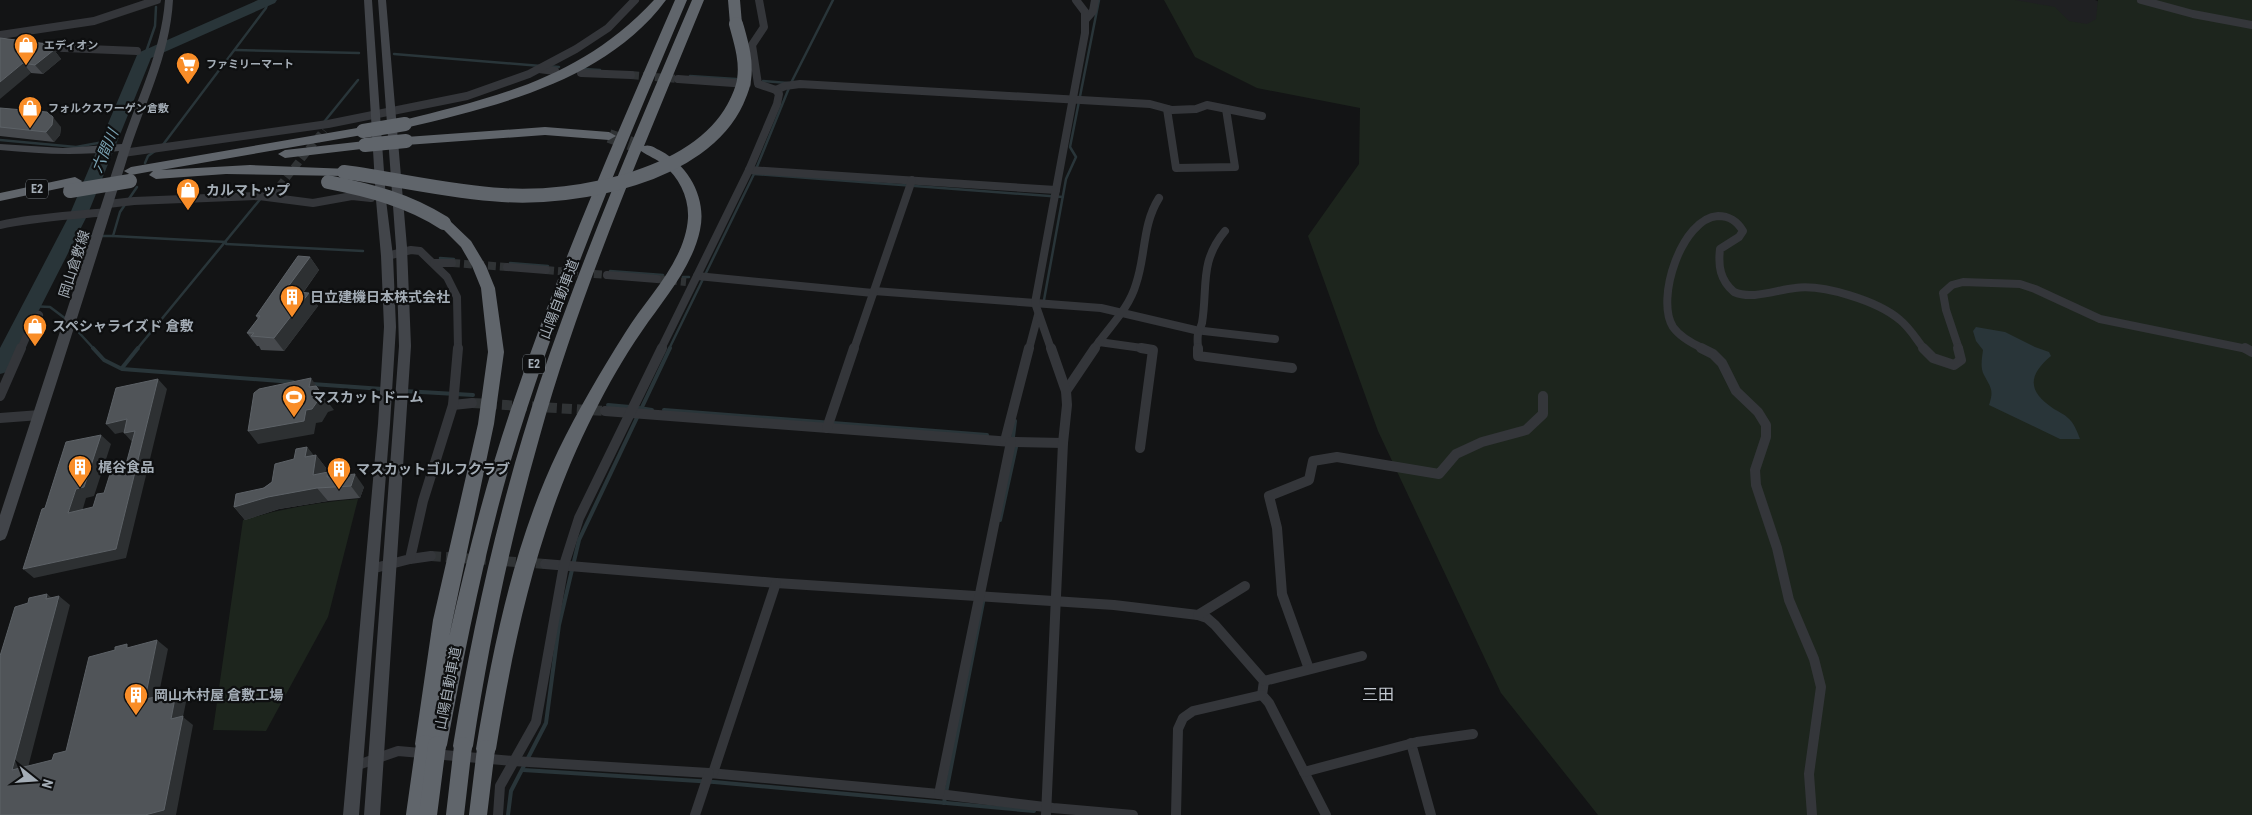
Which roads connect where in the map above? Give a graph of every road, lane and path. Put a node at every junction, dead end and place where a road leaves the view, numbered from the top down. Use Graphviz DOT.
graph roads {
  1 [pos="157,0"];
  2 [pos="368,0"];
  3 [pos="382,0"];
  4 [pos="635,0"];
  5 [pos="660,0"];
  6 [pos="681,0"];
  7 [pos="698,0"];
  8 [pos="734,0"];
  9 [pos="759,0"];
  10 [pos="1076,0"];
  11 [pos="1095,0"];
  12 [pos="2142,0"];
  13 [pos="171,1"];
  14 [pos="1086,19"];
  15 [pos="2252,26"];
  16 [pos="0,30"];
  17 [pos="3,34"];
  18 [pos="31,46"];
  19 [pos="137,51"];
  20 [pos="542,67"];
  21 [pos="555,70"];
  22 [pos="581,72"];
  23 [pos="631,75"];
  24 [pos="678,79"];
  25 [pos="758,84"];
  26 [pos="790,86"];
  27 [pos="776,90"];
  28 [pos="1077,101"];
  29 [pos="1167,109"];
  30 [pos="1226,109"];
  31 [pos="391,112"];
  32 [pos="376,115"];
  33 [pos="1262,116"];
  34 [pos="364,131"];
  35 [pos="609,136"];
  36 [pos="365,145"];
  37 [pos="0,146"];
  38 [pos="122,149"];
  39 [pos="647,149"];
  40 [pos="753,170"];
  41 [pos="344,172"];
  42 [pos="130,176"];
  43 [pos="911,183"];
  44 [pos="72,186"];
  45 [pos="279,187"];
  46 [pos="1055,194"];
  47 [pos="271,196"];
  48 [pos="0,197"];
  49 [pos="1159,198"];
  50 [pos="381,200"];
  51 [pos="0,205"];
  52 [pos="107,208"];
  53 [pos="85,215"];
  54 [pos="0,225"];
  55 [pos="1225,231"];
  56 [pos="403,252"];
  57 [pos="387,256"];
  58 [pos="434,262"];
  59 [pos="452,263"];
  60 [pos="507,267"];
  61 [pos="546,270"];
  62 [pos="607,275"];
  63 [pos="697,279"];
  64 [pos="657,280"];
  65 [pos="873,292"];
  66 [pos="1035,303"];
  67 [pos="1121,313"];
  68 [pos="39,315"];
  69 [pos="1038,315"];
  70 [pos="1200,330"];
  71 [pos="1275,339"];
  72 [pos="1099,342"];
  73 [pos="2252,352"];
  74 [pos="1292,368"];
  75 [pos="1066,391"];
  76 [pos="0,396"];
  77 [pos="1543,396"];
  78 [pos="454,398"];
  79 [pos="472,403"];
  80 [pos="605,411"];
  81 [pos="634,411"];
  82 [pos="40,415"];
  83 [pos="0,418"];
  84 [pos="829,424"];
  85 [pos="1011,442"];
  86 [pos="1063,443"];
  87 [pos="1140,448"];
  88 [pos="0,535"];
  89 [pos="431,556"];
  90 [pos="410,559"];
  91 [pos="391,564"];
  92 [pos="545,564"];
  93 [pos="570,566"];
  94 [pos="371,569"];
  95 [pos="776,583"];
  96 [pos="1245,586"];
  97 [pos="982,597"];
  98 [pos="1056,601"];
  99 [pos="1198,615"];
  100 [pos="1362,656"];
  101 [pos="1310,669"];
  102 [pos="1264,681"];
  103 [pos="1262,695"];
  104 [pos="1473,734"];
  105 [pos="1411,743"];
  106 [pos="431,744"];
  107 [pos="377,757"];
  108 [pos="521,762"];
  109 [pos="355,766"];
  110 [pos="1304,772"];
  111 [pos="708,777"];
  112 [pos="943,794"];
  113 [pos="1047,811"];
  114 [pos="351,815"];
  115 [pos="372,815"];
  116 [pos="415,815"];
  117 [pos="428,815"];
  118 [pos="455,815"];
  119 [pos="478,815"];
  120 [pos="498,815"];
  121 [pos="695,815"];
  122 [pos="1133,815"];
  123 [pos="1176,815"];
  124 [pos="1326,815"];
  125 [pos="1431,815"];
  126 [pos="1812,815"];
  1 -- 17 [label="street"];
  2 -- 32 [label="street"];
  3 -- 31 [label="street"];
  4 -- 20 [label="street"];
  5 -- 34 [label="highway, bridge"];
  6 -- 106 [label="highway, 山陽自動車道 / E2"];
  7 -- 118 [label="highway, 山陽自動車道 / E2, bridge"];
  8 -- 41 [label="highway, bridge"];
  9 -- 25 [label="street"];
  10 -- 14 [label="street"];
  11 -- 14 [label="street"];
  12 -- 15 [label="street"];
  13 -- 38 [label="street, 岡山倉敷線"];
  14 -- 28 [label="street"];
  16 -- 17 [label="street"];
  18 -- 19 [label="street"];
  20 -- 21 [label="street"];
  20 -- 31 [label="street"];
  22 -- 23 [label="street"];
  24 -- 25 [label="street"];
  25 -- 27 [label="street"];
  26 -- 27 [label="street"];
  26 -- 28 [label="street"];
  27 -- 40 [label="street"];
  28 -- 29 [label="street"];
  28 -- 46 [label="street"];
  29 -- 30 [label="street"];
  29 -- 30 [label="street"];
  30 -- 33 [label="street"];
  31 -- 32 [label="street"];
  31 -- 56 [label="street"];
  32 -- 38 [label="street"];
  32 -- 50 [label="street"];
  34 -- 42 [label="highway"];
  35 -- 36 [label="highway, bridge"];
  36 -- 42 [label="highway"];
  37 -- 38 [label="street"];
  38 -- 52 [label="street, 岡山倉敷線"];
  39 -- 119 [label="highway, bridge"];
  40 -- 43 [label="street"];
  40 -- 63 [label="street"];
  41 -- 42 [label="highway"];
  42 -- 44 [label="highway, E2, bridge"];
  42 -- 106 [label="highway, bridge"];
  43 -- 46 [label="street"];
  43 -- 65 [label="street"];
  44 -- 48 [label="highway, E2"];
  44 -- 51 [label="highway, E2"];
  45 -- 47 [label="street"];
  46 -- 66 [label="street"];
  47 -- 50 [label="street"];
  47 -- 52 [label="street"];
  49 -- 67 [label="street"];
  50 -- 57 [label="street"];
  52 -- 53 [label="street"];
  52 -- 82 [label="street, 岡山倉敷線"];
  53 -- 54 [label="street"];
  55 -- 70 [label="street"];
  56 -- 57 [label="street"];
  56 -- 58 [label="street"];
  56 -- 91 [label="street"];
  57 -- 94 [label="street"];
  58 -- 59 [label="street"];
  58 -- 78 [label="street"];
  60 -- 61 [label="street"];
  62 -- 64 [label="street"];
  63 -- 65 [label="street"];
  63 -- 81 [label="street"];
  65 -- 66 [label="street"];
  65 -- 84 [label="street"];
  66 -- 67 [label="street"];
  66 -- 69 [label="street"];
  67 -- 70 [label="street"];
  67 -- 72 [label="street"];
  68 -- 76 [label="street"];
  69 -- 75 [label="street"];
  69 -- 85 [label="street"];
  70 -- 71 [label="street"];
  70 -- 74 [label="street"];
  72 -- 75 [label="street"];
  72 -- 87 [label="street"];
  73 -- 126 [label="street"];
  75 -- 86 [label="street"];
  77 -- 101 [label="street"];
  78 -- 79 [label="street"];
  78 -- 90 [label="street"];
  80 -- 81 [label="street"];
  81 -- 84 [label="street"];
  81 -- 93 [label="street"];
  82 -- 83 [label="street"];
  82 -- 88 [label="street, 岡山倉敷線"];
  84 -- 85 [label="street"];
  85 -- 86 [label="street"];
  85 -- 97 [label="street"];
  86 -- 98 [label="street"];
  89 -- 90 [label="street"];
  90 -- 91 [label="street"];
  91 -- 94 [label="street"];
  91 -- 107 [label="street"];
  92 -- 93 [label="street"];
  93 -- 95 [label="street"];
  93 -- 108 [label="street"];
  94 -- 109 [label="street"];
  95 -- 97 [label="street"];
  95 -- 111 [label="street"];
  96 -- 99 [label="street"];
  97 -- 98 [label="street"];
  97 -- 112 [label="street"];
  98 -- 99 [label="street"];
  98 -- 113 [label="street"];
  99 -- 102 [label="street"];
  100 -- 101 [label="street"];
  101 -- 102 [label="street"];
  102 -- 103 [label="street"];
  103 -- 110 [label="street"];
  103 -- 123 [label="street"];
  104 -- 105 [label="street"];
  105 -- 110 [label="street"];
  105 -- 125 [label="street"];
  106 -- 116 [label="highway, bridge"];
  106 -- 117 [label="highway, 山陽自動車道 / E2, bridge"];
  107 -- 108 [label="street"];
  107 -- 109 [label="street"];
  107 -- 115 [label="street"];
  108 -- 111 [label="street"];
  108 -- 120 [label="street"];
  109 -- 114 [label="street"];
  110 -- 124 [label="street"];
  111 -- 112 [label="street"];
  111 -- 121 [label="street"];
  112 -- 113 [label="street"];
  113 -- 122 [label="street"];
}
